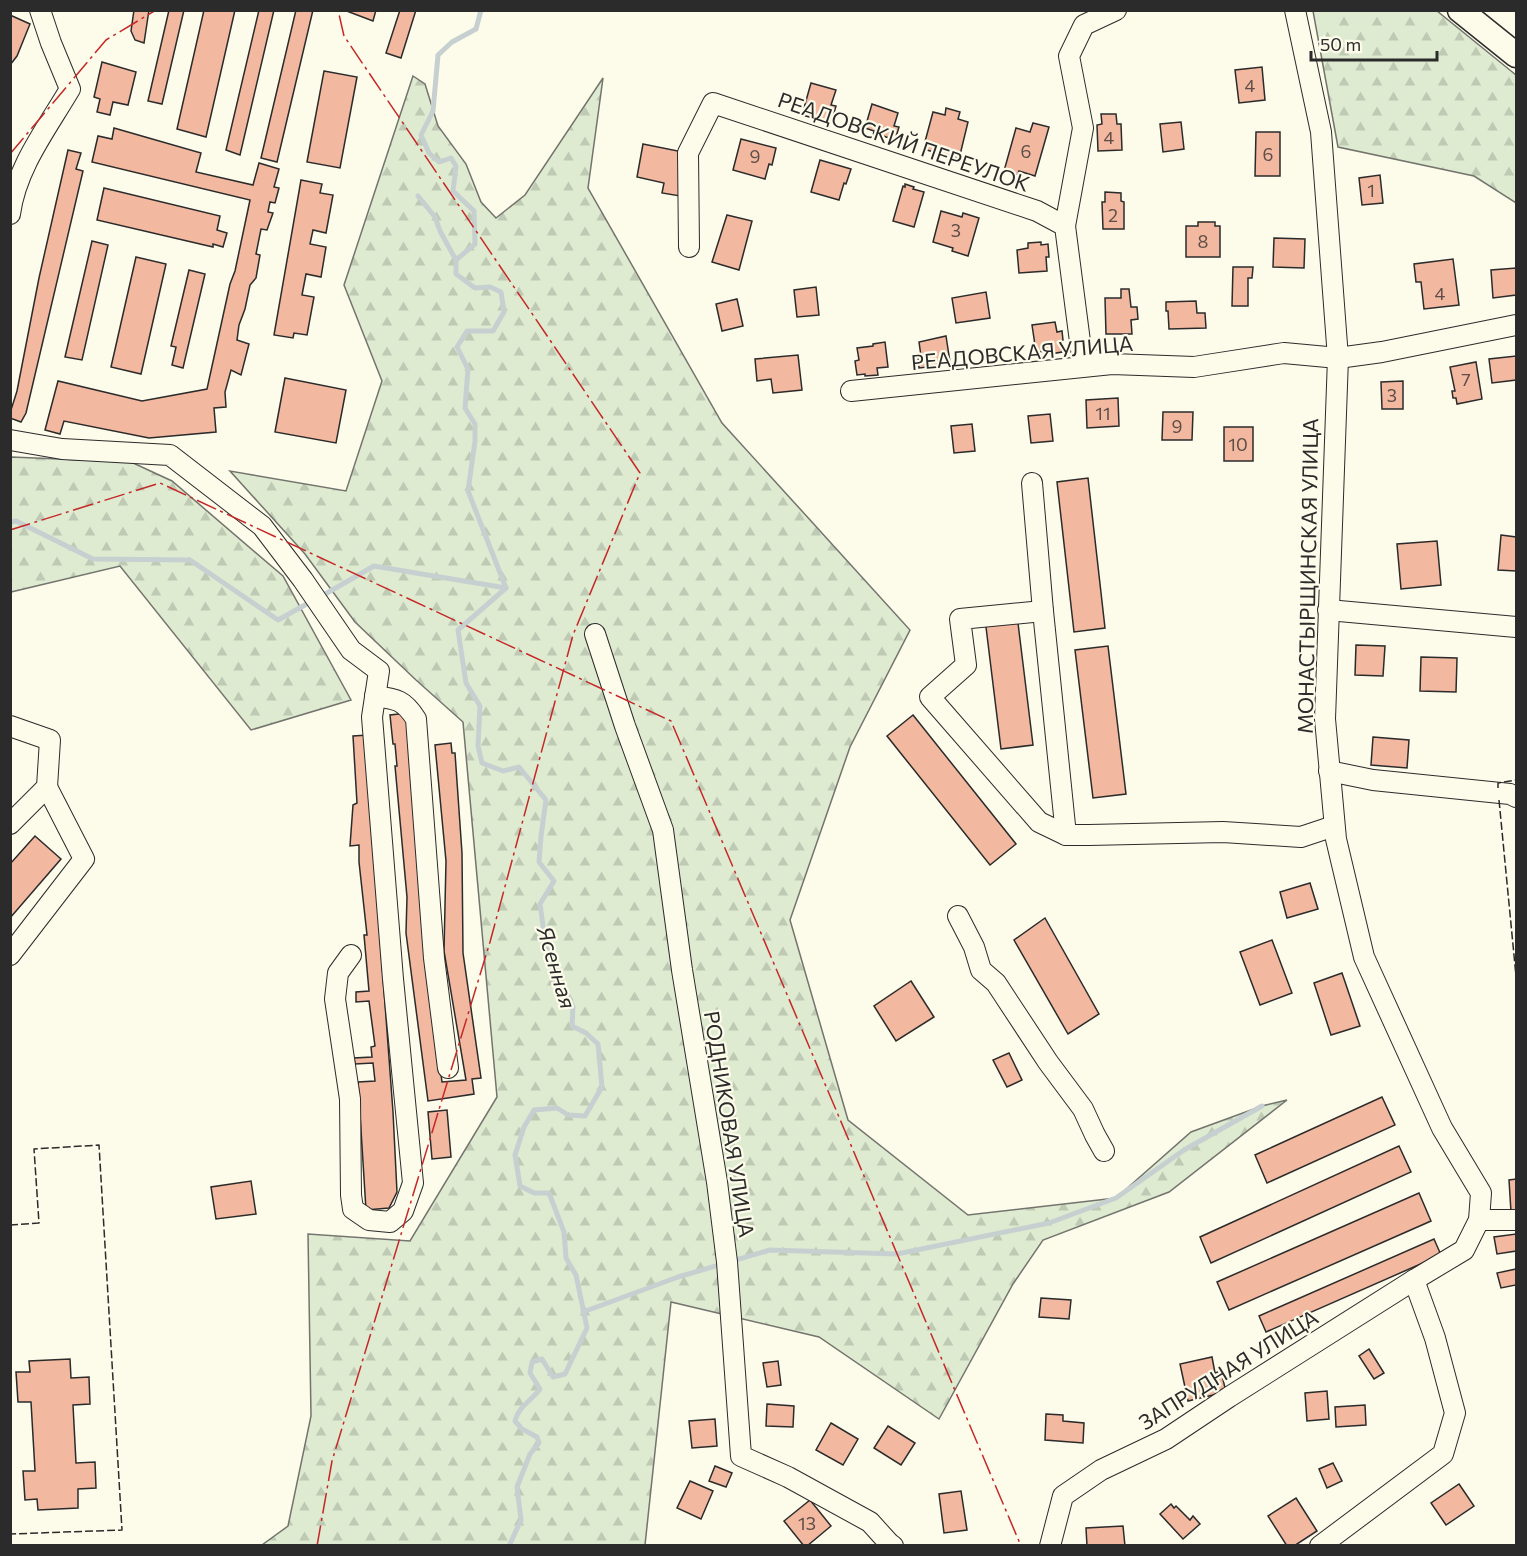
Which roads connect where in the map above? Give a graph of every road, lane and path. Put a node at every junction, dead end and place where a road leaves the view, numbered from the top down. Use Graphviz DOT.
graph roads {
  1 [pos="40,10"];
  2 [pos="1116,10"];
  3 [pos="1295,10"];
  4 [pos="1460,10"];
  5 [pos="1516,55"];
  6 [pos="10,214"];
  7 [pos="1065,226"];
  8 [pos="689,247"];
  9 [pos="1516,325"];
  10 [pos="1338,358"];
  11 [pos="1112,364"];
  12 [pos="851,391"];
  13 [pos="10,440"];
  14 [pos="1032,483"];
  15 [pos="1328,610"];
  16 [pos="1043,611"];
  17 [pos="1516,627"];
  18 [pos="595,634"];
  19 [pos="375,696"];
  20 [pos="10,726"];
  21 [pos="1329,771"];
  22 [pos="47,787"];
  23 [pos="1516,797"];
  24 [pos="10,824"];
  25 [pos="1334,826"];
  26 [pos="1066,835"];
  27 [pos="958,916"];
  28 [pos="10,955"];
  29 [pos="351,955"];
  30 [pos="448,1068"];
  31 [pos="1104,1151"];
  32 [pos="1479,1220"];
  33 [pos="1516,1220"];
  34 [pos="1460,1252"];
  35 [pos="1414,1280"];
  36 [pos="893,1545"];
  37 [pos="1050,1545"];
  38 [pos="1320,1545"];
  1 -- 6 [label="street"];
  2 -- 7 [label="street"];
  3 -- 10 [label="street, МОНАСТЫРЩИНСКАЯ УЛИЦА"];
  4 -- 5 [label="main road"];
  7 -- 8 [label="street, РЕАДОВСКИЙ ПЕРЕУЛОК"];
  7 -- 11 [label="street"];
  9 -- 10 [label="street, РЕАДОВСКАЯ УЛИЦА"];
  10 -- 11 [label="street, РЕАДОВСКАЯ УЛИЦА"];
  10 -- 15 [label="street, МОНАСТЫРЩИНСКАЯ УЛИЦА"];
  11 -- 12 [label="street, РЕАДОВСКАЯ УЛИЦА"];
  13 -- 19 [label="street"];
  14 -- 16 [label="street"];
  15 -- 17 [label="street"];
  15 -- 21 [label="street, МОНАСТЫРЩИНСКАЯ УЛИЦА"];
  16 -- 26 [label="street"];
  16 -- 26 [label="street"];
  18 -- 36 [label="street, РОДНИКОВАЯ УЛИЦА"];
  19 -- 29 [label="street"];
  19 -- 30 [label="street"];
  20 -- 22 [label="street"];
  21 -- 23 [label="street"];
  21 -- 25 [label="street, МОНАСТЫРЩИНСКАЯ УЛИЦА"];
  22 -- 24 [label="street"];
  22 -- 28 [label="street"];
  25 -- 26 [label="street"];
  25 -- 32 [label="street, МОНАСТЫРЩИНСКАЯ УЛИЦА"];
  27 -- 31 [label="street"];
  32 -- 33 [label="street"];
  32 -- 34 [label="street, МОНАСТЫРЩИНСКАЯ УЛИЦА"];
  34 -- 35 [label="street, ЗАПРУДНАЯ УЛИЦА"];
  35 -- 37 [label="street, ЗАПРУДНАЯ УЛИЦА"];
  35 -- 38 [label="street"];
}
